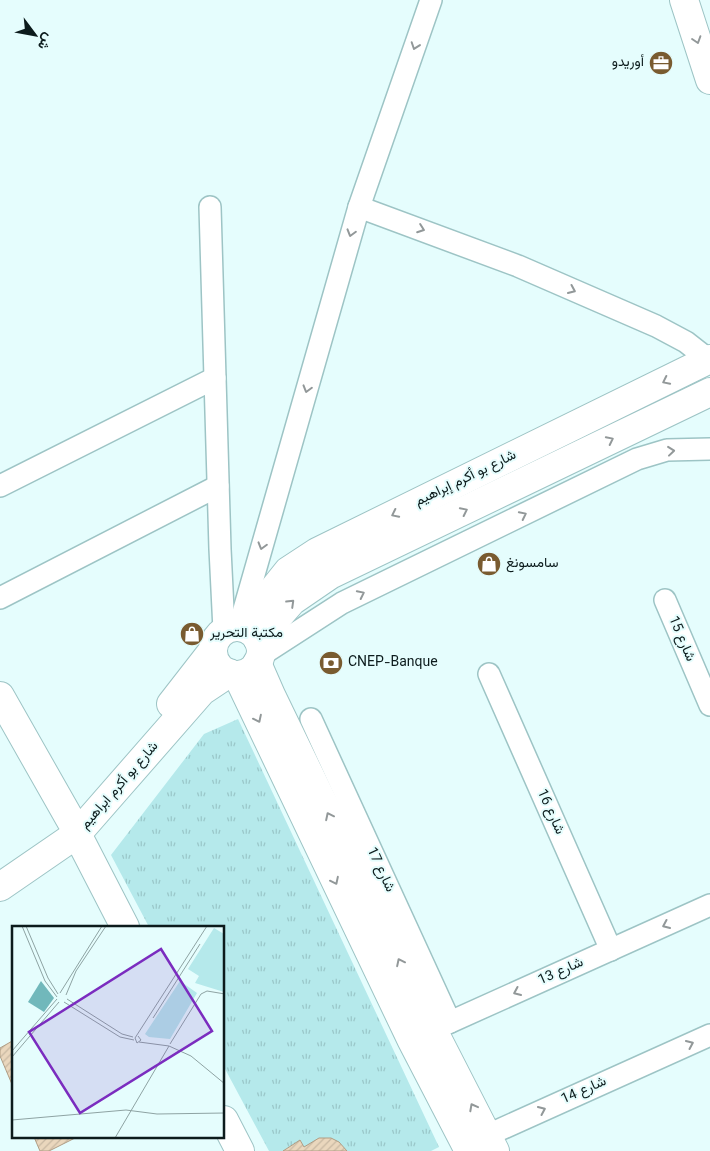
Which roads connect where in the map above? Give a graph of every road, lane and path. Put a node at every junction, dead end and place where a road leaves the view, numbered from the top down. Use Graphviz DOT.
graph roads {
  1 [pos="431,0"];
  2 [pos="684,0"];
  3 [pos="710,80"];
  4 [pos="210,207"];
  5 [pos="359,207"];
  6 [pos="710,359"];
  7 [pos="215,378"];
  8 [pos="710,392"];
  9 [pos="710,449"];
  10 [pos="0,486"];
  11 [pos="218,486"];
  12 [pos="0,598"];
  13 [pos="665,600"];
  14 [pos="240,649"];
  15 [pos="489,674"];
  16 [pos="0,696"];
  17 [pos="710,705"];
  18 [pos="311,719"];
  19 [pos="74,828"];
  20 [pos="0,871"];
  21 [pos="0,887"];
  22 [pos="710,905"];
  23 [pos="124,926"];
  24 [pos="611,950"];
  25 [pos="431,1030"];
  26 [pos="710,1035"];
  27 [pos="225,1122"];
  28 [pos="476,1147"];
  29 [pos="240,1151"];
  1 -- 5 [label="street, one-way"];
  2 -- 3 [label="main road, one-way"];
  4 -- 7 [label="street"];
  5 -- 6 [label="street, one-way"];
  5 -- 14 [label="street, one-way"];
  6 -- 14 [label="main road, شارع بو أكرم إبراهيم, one-way"];
  7 -- 10 [label="street"];
  7 -- 11 [label="street"];
  14 -- 8 [label="main road, شارع بو أكرم إبراهيم, one-way"];
  14 -- 9 [label="street, one-way"];
  11 -- 12 [label="street"];
  11 -- 14 [label="street"];
  13 -- 17 [label="street, شارع 15"];
  14 -- 19 [label="main road, شارع بو أكرم ابراهيم"];
  14 -- 25 [label="main road"];
  15 -- 24 [label="street, شارع 16"];
  16 -- 19 [label="main road"];
  18 -- 25 [label="street, شارع 17"];
  19 -- 20 [label="main road, شارع بو أكرم ابراهيم"];
  19 -- 21 [label="main road, شارع بو أكرم ابراهيم"];
  19 -- 23 [label="main road"];
  22 -- 24 [label="street, شارع 13, one-way"];
  24 -- 25 [label="street, شارع 13, one-way"];
  25 -- 28 [label="main road"];
  28 -- 26 [label="street, شارع 14, one-way"];
  27 -- 29 [label="main road"];
}
